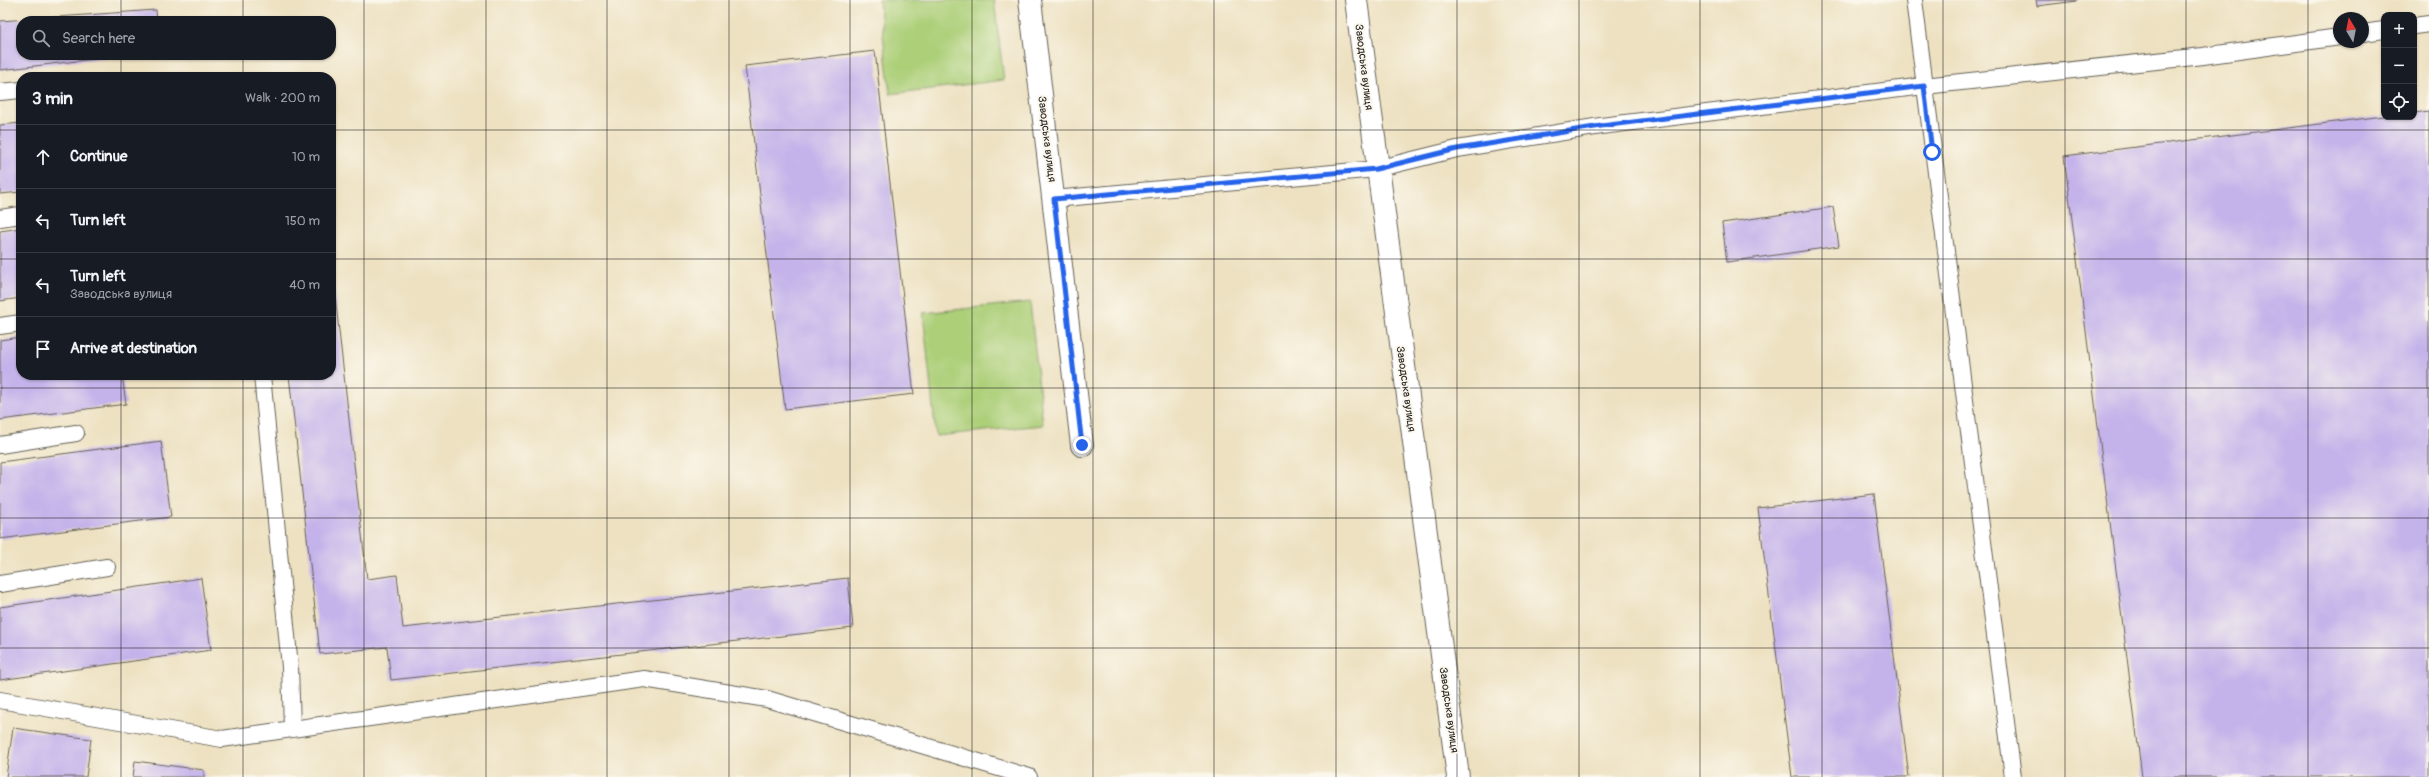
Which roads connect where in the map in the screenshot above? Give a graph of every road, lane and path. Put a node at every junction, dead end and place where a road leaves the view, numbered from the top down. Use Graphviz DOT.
graph roads {
  1 [pos="1030,0"];
  2 [pos="1356,0"];
  3 [pos="1914,0"];
  4 [pos="2429,24"];
  5 [pos="2417,26"];
  6 [pos="2381,30"];
  7 [pos="2369,32"];
  8 [pos="2333,38"];
  9 [pos="1924,86"];
  10 [pos="16,90"];
  11 [pos="0,92"];
  12 [pos="1376,169"];
  13 [pos="1054,199"];
  14 [pos="16,216"];
  15 [pos="0,218"];
  16 [pos="16,324"];
  17 [pos="0,326"];
  18 [pos="262,380"];
  19 [pos="76,433"];
  20 [pos="0,445"];
  21 [pos="1082,445"];
  22 [pos="107,567"];
  23 [pos="0,584"];
  24 [pos="0,700"];
  25 [pos="292,727"];
  26 [pos="1029,777"];
  27 [pos="1458,777"];
  28 [pos="2013,777"];
  1 -- 13 [label="street, Заводська вулиця"];
  2 -- 12 [label="street, Заводська вулиця"];
  3 -- 9 [label="lane"];
  4 -- 5 [label="lane"];
  6 -- 7 [label="lane"];
  8 -- 9 [label="lane"];
  9 -- 12 [label="lane"];
  9 -- 28 [label="lane"];
  10 -- 11 [label="lane"];
  12 -- 13 [label="lane"];
  12 -- 27 [label="street, Заводська вулиця"];
  13 -- 21 [label="street, Заводська вулиця"];
  14 -- 15 [label="lane"];
  16 -- 17 [label="lane"];
  18 -- 25 [label="lane"];
  19 -- 20 [label="lane"];
  22 -- 23 [label="lane"];
  24 -- 25 [label="lane"];
  25 -- 26 [label="lane"];
}
